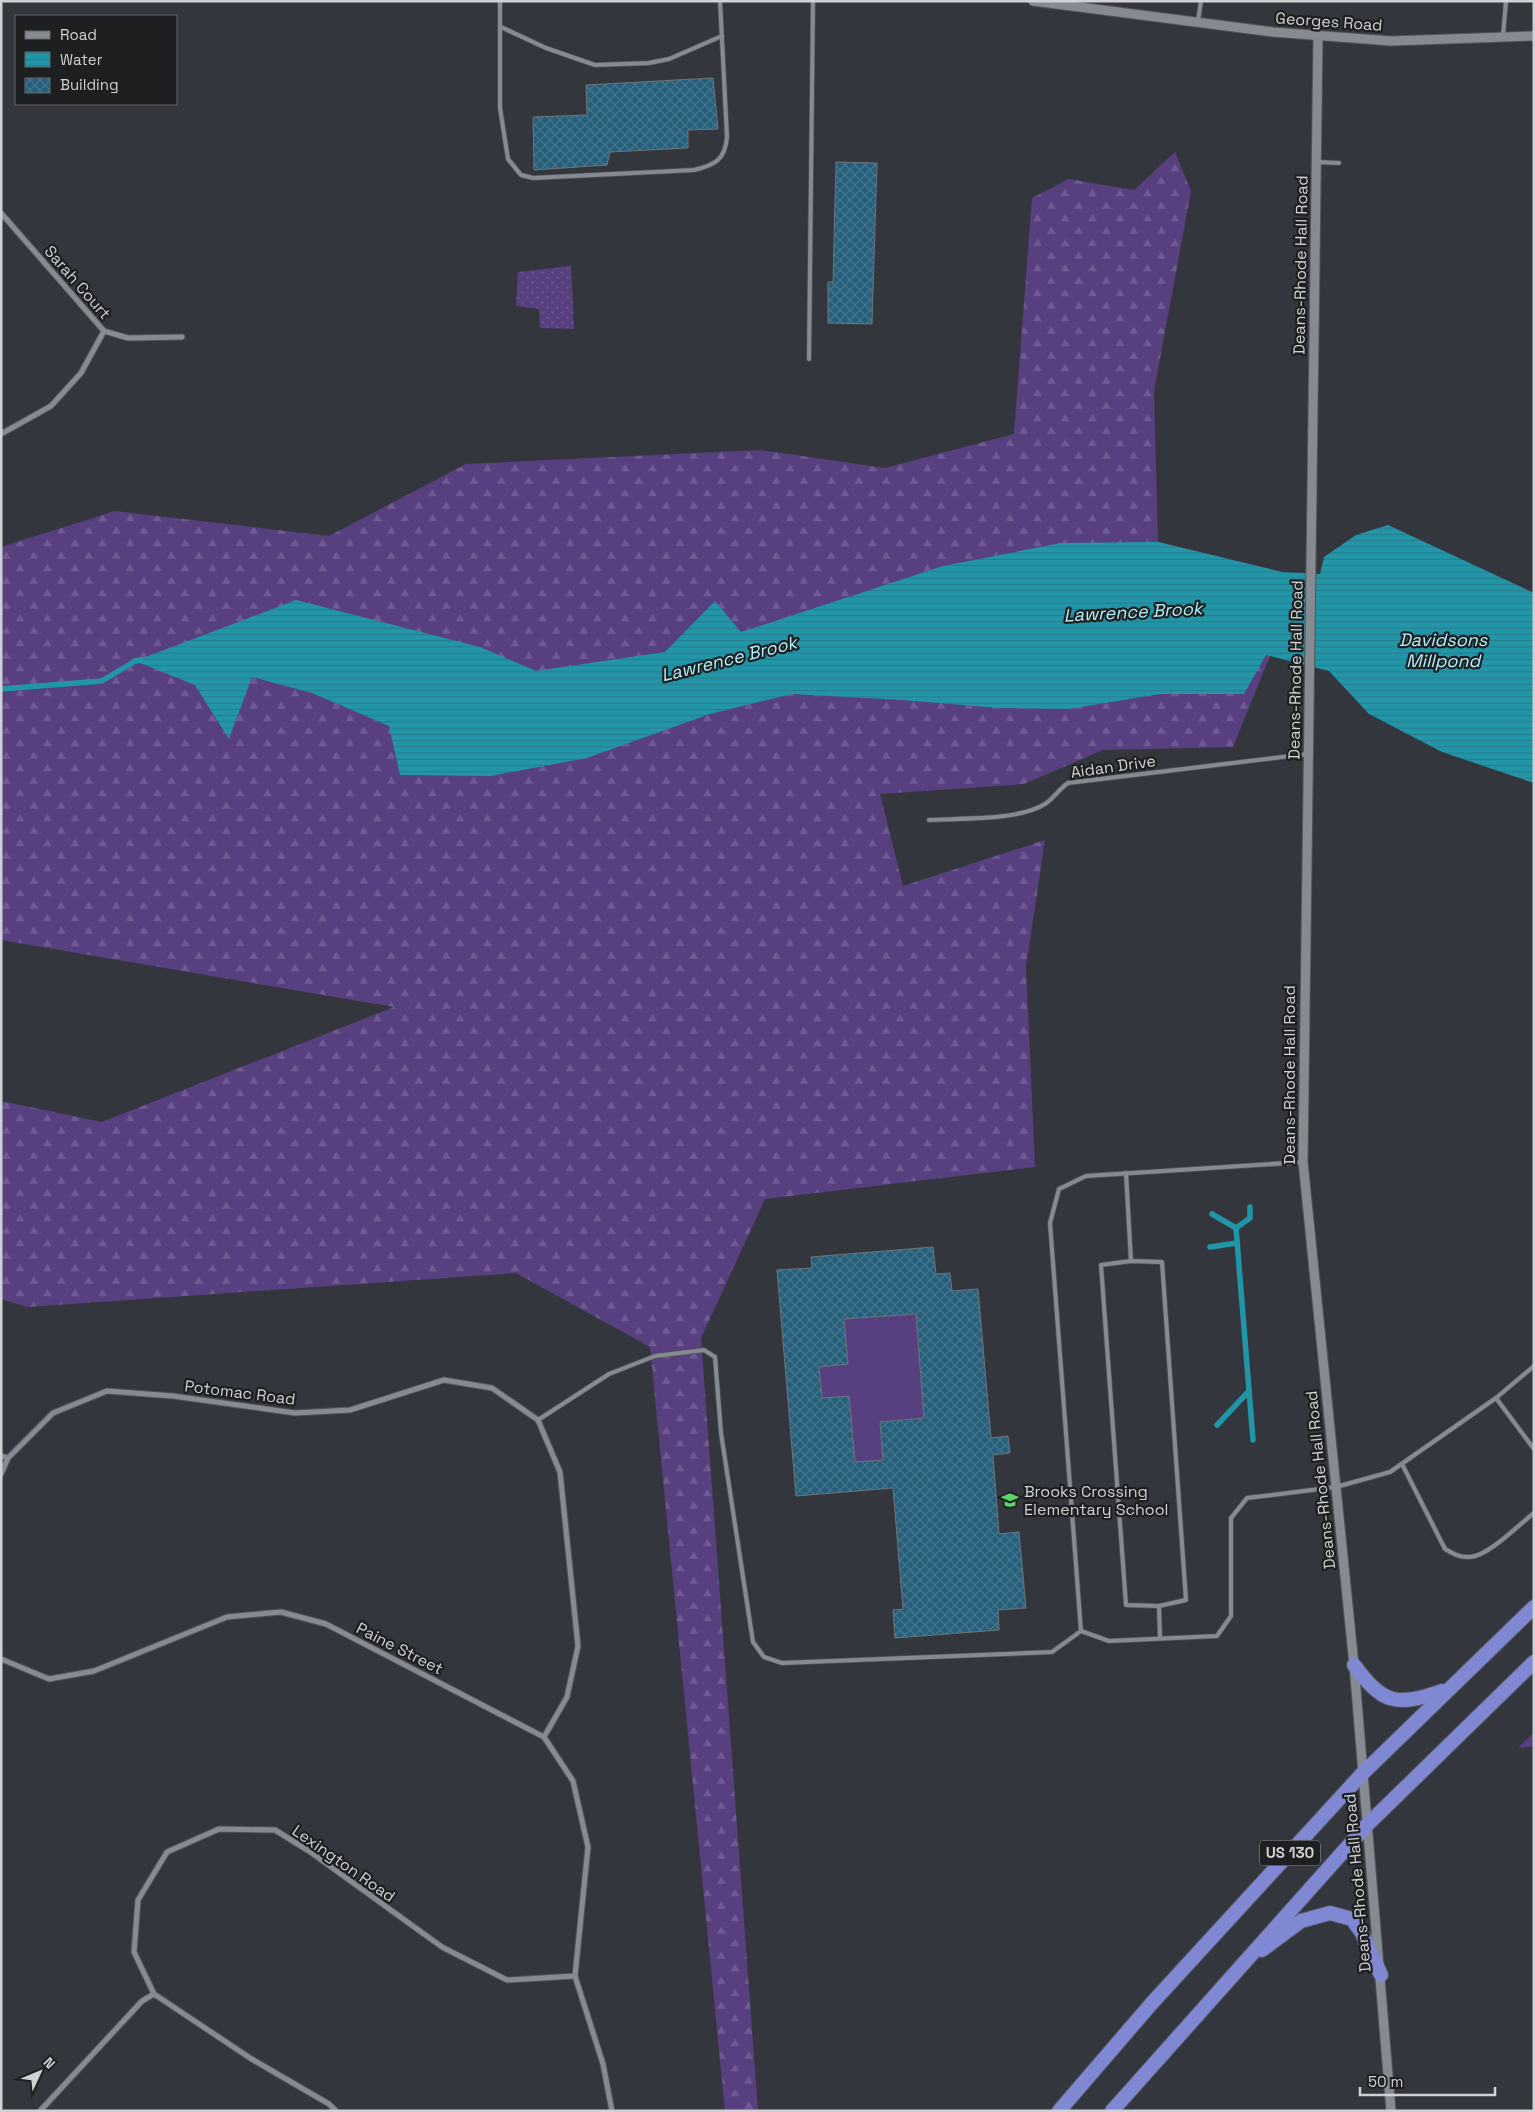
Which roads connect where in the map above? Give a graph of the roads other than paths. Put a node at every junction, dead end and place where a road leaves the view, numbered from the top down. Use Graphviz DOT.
graph roads {
  1 [pos="500,1"];
  2 [pos="720,1"];
  3 [pos="813,1"];
  4 [pos="1033,1"];
  5 [pos="1201,1"];
  6 [pos="1506,1"];
  7 [pos="1198,23"];
  8 [pos="501,27"];
  9 [pos="722,36"];
  10 [pos="1318,36"];
  11 [pos="1503,36"];
  12 [pos="1534,36"];
  13 [pos="1316,162"];
  14 [pos="1339,164"];
  15 [pos="1,213"];
  16 [pos="104,331"];
  17 [pos="182,337"];
  18 [pos="809,359"];
  19 [pos="1,434"];
  20 [pos="1310,753"];
  21 [pos="929,820"];
  22 [pos="1303,1162"];
  23 [pos="1126,1173"];
  24 [pos="1131,1261"];
  25 [pos="1534,1366"];
  26 [pos="1496,1398"];
  27 [pos="538,1420"];
  28 [pos="1534,1449"];
  29 [pos="1,1456"];
  30 [pos="8,1458"];
  31 [pos="1402,1464"];
  32 [pos="1,1474"];
  33 [pos="1336,1487"];
  34 [pos="1534,1514"];
  35 [pos="1159,1606"];
  36 [pos="1534,1607"];
  37 [pos="1081,1631"];
  38 [pos="1160,1638"];
  39 [pos="1,1659"];
  40 [pos="1534,1662"];
  41 [pos="1354,1665"];
  42 [pos="1448,1689"];
  43 [pos="544,1737"];
  44 [pos="1362,1774"];
  45 [pos="1367,1825"];
  46 [pos="1236,1970"];
  47 [pos="1381,1975"];
  48 [pos="575,1976"];
  49 [pos="154,1994"];
  50 [pos="40,2111"];
  51 [pos="336,2111"];
  52 [pos="612,2111"];
  53 [pos="1059,2111"];
  54 [pos="1112,2111"];
  55 [pos="1391,2111"];
  1 -- 8 [label="lane"];
  2 -- 9 [label="lane"];
  3 -- 18 [label="lane"];
  4 -- 7 [label="street, Georges Road"];
  5 -- 7 [label="lane"];
  6 -- 11 [label="lane"];
  7 -- 10 [label="street, Georges Road"];
  8 -- 9 [label="lane"];
  8 -- 9 [label="lane"];
  10 -- 11 [label="street, Georges Road"];
  10 -- 13 [label="street, Deans-Rhode Hall Road"];
  11 -- 12 [label="street, Georges Road"];
  13 -- 14 [label="lane"];
  13 -- 20 [label="street, Deans-Rhode Hall Road"];
  15 -- 16 [label="street, Sarah Court"];
  16 -- 17 [label="street, Sarah Court"];
  16 -- 19 [label="street"];
  20 -- 21 [label="lane, Aidan Drive"];
  20 -- 22 [label="street, Deans-Rhode Hall Road"];
  22 -- 23 [label="lane"];
  22 -- 33 [label="street, Deans-Rhode Hall Road"];
  23 -- 24 [label="lane"];
  23 -- 37 [label="lane"];
  24 -- 35 [label="lane"];
  24 -- 35 [label="lane"];
  25 -- 26 [label="lane"];
  26 -- 28 [label="lane"];
  26 -- 31 [label="lane"];
  27 -- 30 [label="street, Potomac Road"];
  27 -- 37 [label="lane"];
  27 -- 43 [label="street"];
  29 -- 30 [label="street"];
  30 -- 32 [label="street"];
  31 -- 33 [label="lane"];
  31 -- 34 [label="lane"];
  33 -- 38 [label="lane"];
  33 -- 41 [label="street, Deans-Rhode Hall Road"];
  35 -- 38 [label="lane"];
  36 -- 42 [label="highway, US 130"];
  37 -- 38 [label="lane"];
  39 -- 43 [label="street, Paine Street"];
  40 -- 45 [label="highway, US 130"];
  41 -- 42 [label="highway"];
  41 -- 44 [label="street, Deans-Rhode Hall Road"];
  42 -- 44 [label="highway, US 130"];
  43 -- 48 [label="street, Paine Street"];
  44 -- 45 [label="street, Deans-Rhode Hall Road"];
  44 -- 53 [label="highway, US 130"];
  45 -- 46 [label="highway, US 130"];
  45 -- 47 [label="street, Deans-Rhode Hall Road"];
  46 -- 47 [label="highway"];
  46 -- 54 [label="highway, US 130"];
  47 -- 55 [label="street, Deans-Rhode Hall Road"];
  48 -- 49 [label="street, Lexington Road"];
  48 -- 52 [label="street"];
  49 -- 50 [label="street"];
  49 -- 51 [label="street"];
}
